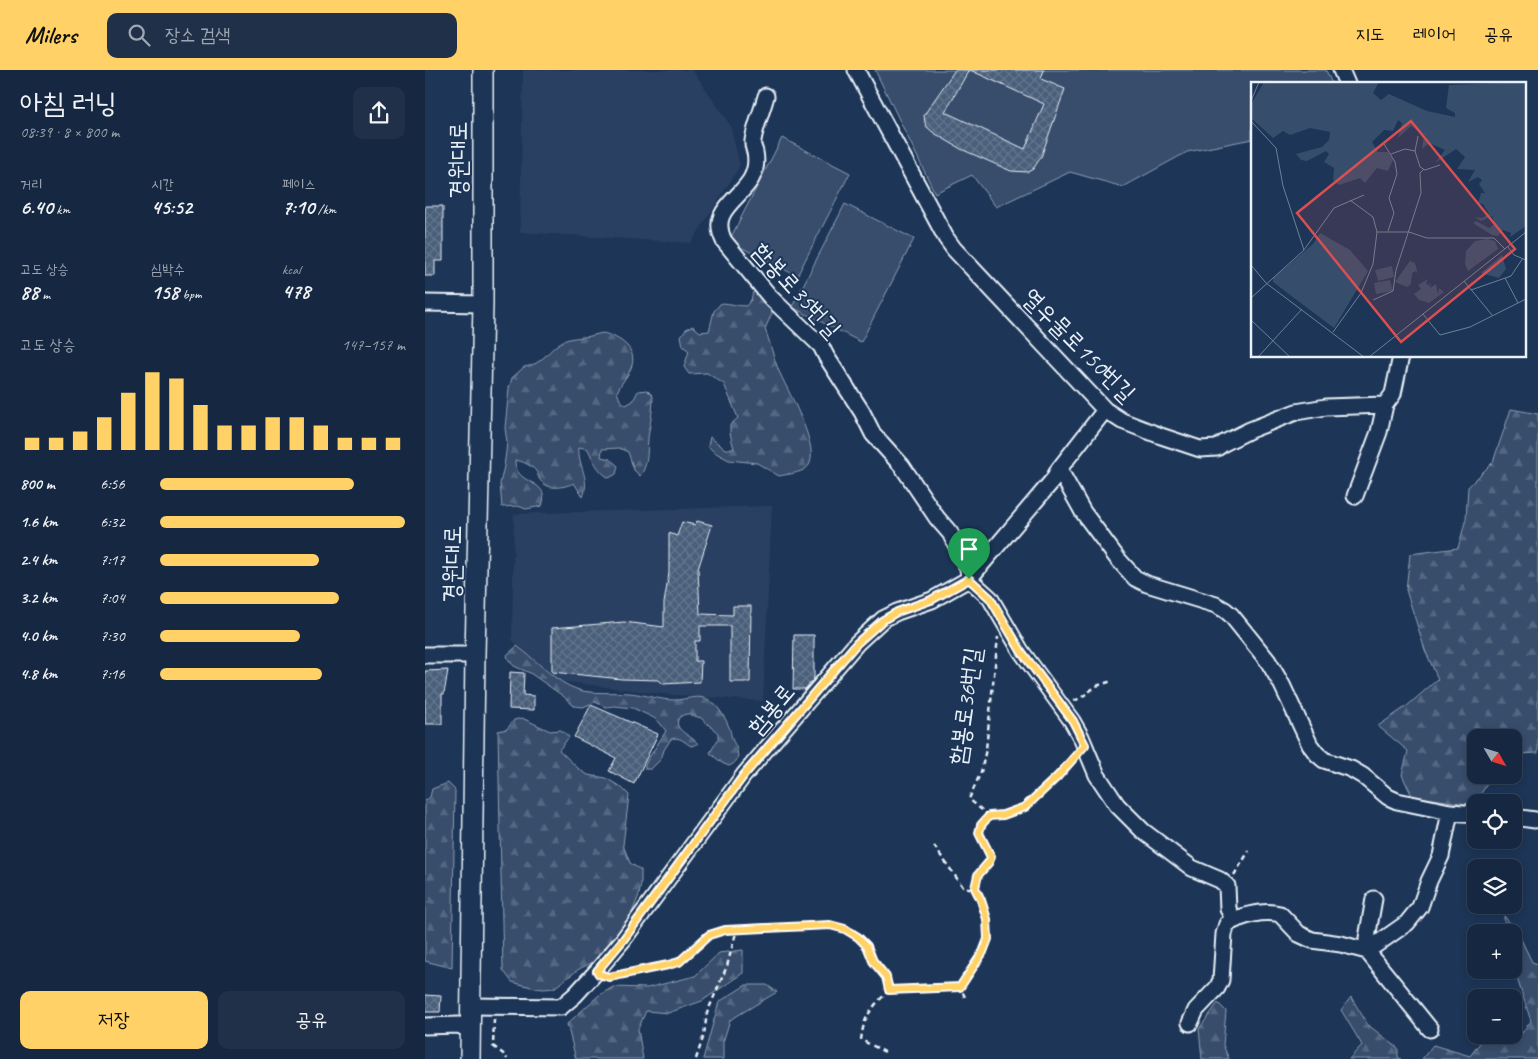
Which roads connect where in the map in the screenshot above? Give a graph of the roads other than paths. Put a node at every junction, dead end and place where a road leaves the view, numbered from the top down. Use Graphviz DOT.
graph roads {
  1 [pos="483,70"];
  2 [pos="856,70"];
  3 [pos="1341,70"];
  4 [pos="1346,82"];
  5 [pos="766,96"];
  6 [pos="425,303"];
  7 [pos="483,304"];
  8 [pos="1401,358"];
  9 [pos="1385,405"];
  10 [pos="1105,410"];
  11 [pos="1059,470"];
  12 [pos="1355,496"];
  13 [pos="969,579"];
  14 [pos="425,655"];
  15 [pos="475,655"];
  16 [pos="1451,812"];
  17 [pos="1467,813"];
  18 [pos="1522,818"];
  19 [pos="1535,820"];
  20 [pos="1374,899"];
  21 [pos="1234,920"];
  22 [pos="1367,951"];
  23 [pos="471,1006"];
  24 [pos="1190,1023"];
  25 [pos="425,1026"];
  26 [pos="1430,1029"];
  27 [pos="471,1031"];
  28 [pos="470,1059"];
  1 -- 7 [label="main road, 경원대로"];
  2 -- 10 [label="street, 열우물로150번길"];
  3 -- 4 [label="street"];
  5 -- 13 [label="street, 함봉로35번길"];
  6 -- 7 [label="street"];
  7 -- 15 [label="main road, 경원대로"];
  8 -- 9 [label="street"];
  9 -- 10 [label="street, 열우물로150번길"];
  9 -- 12 [label="street"];
  10 -- 11 [label="street, 함봉로"];
  11 -- 13 [label="street, 함봉로"];
  11 -- 16 [label="street"];
  13 -- 21 [label="street, 함봉로36번길"];
  13 -- 23 [label="street, 함봉로"];
  14 -- 15 [label="street"];
  15 -- 23 [label="main road, 경원대로"];
  16 -- 17 [label="street"];
  16 -- 22 [label="street"];
  18 -- 19 [label="street"];
  20 -- 22 [label="street"];
  21 -- 22 [label="street"];
  21 -- 24 [label="street"];
  22 -- 26 [label="street"];
  23 -- 27 [label="main road, 경원대로"];
  25 -- 27 [label="street"];
  27 -- 28 [label="main road, 경원대로"];
}
